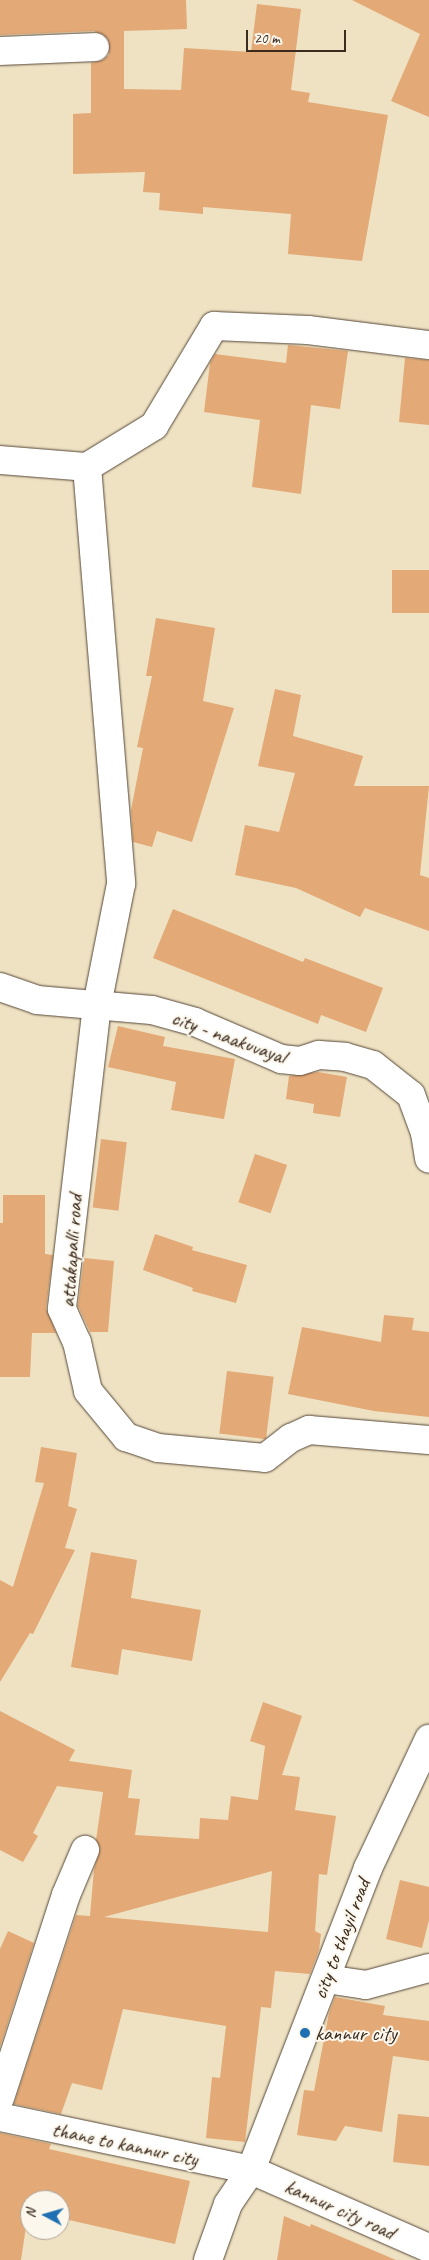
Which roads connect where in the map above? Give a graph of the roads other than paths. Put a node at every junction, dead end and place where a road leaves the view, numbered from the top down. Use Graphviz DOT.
graph roads {
  1 [pos="95,47"];
  2 [pos="0,51"];
  3 [pos="429,345"];
  4 [pos="0,460"];
  5 [pos="87,467"];
  6 [pos="0,987"];
  7 [pos="97,1006"];
  8 [pos="420,1091"];
  9 [pos="429,1159"];
  10 [pos="429,1440"];
  11 [pos="429,1739"];
  12 [pos="86,1850"];
  13 [pos="429,1968"];
  14 [pos="326,1979"];
  15 [pos="0,2098"];
  16 [pos="0,2117"];
  17 [pos="251,2170"];
  18 [pos="429,2248"];
  19 [pos="208,2260"];
  1 -- 2 [label="street"];
  3 -- 5 [label="street"];
  4 -- 5 [label="street"];
  5 -- 7 [label="street, attakapalli road"];
  6 -- 7 [label="street, city - naakuvayal"];
  7 -- 8 [label="street, city - naakuvayal"];
  7 -- 10 [label="street, attakapalli road"];
  8 -- 9 [label="street, city - naakuvayal"];
  11 -- 14 [label="street, city to thayil road"];
  12 -- 15 [label="street"];
  13 -- 14 [label="street"];
  14 -- 17 [label="street, city to thayil road"];
  16 -- 17 [label="street, thane to kannur city"];
  17 -- 18 [label="street, kannur city road"];
  17 -- 19 [label="street, city to thayil road"];
}
